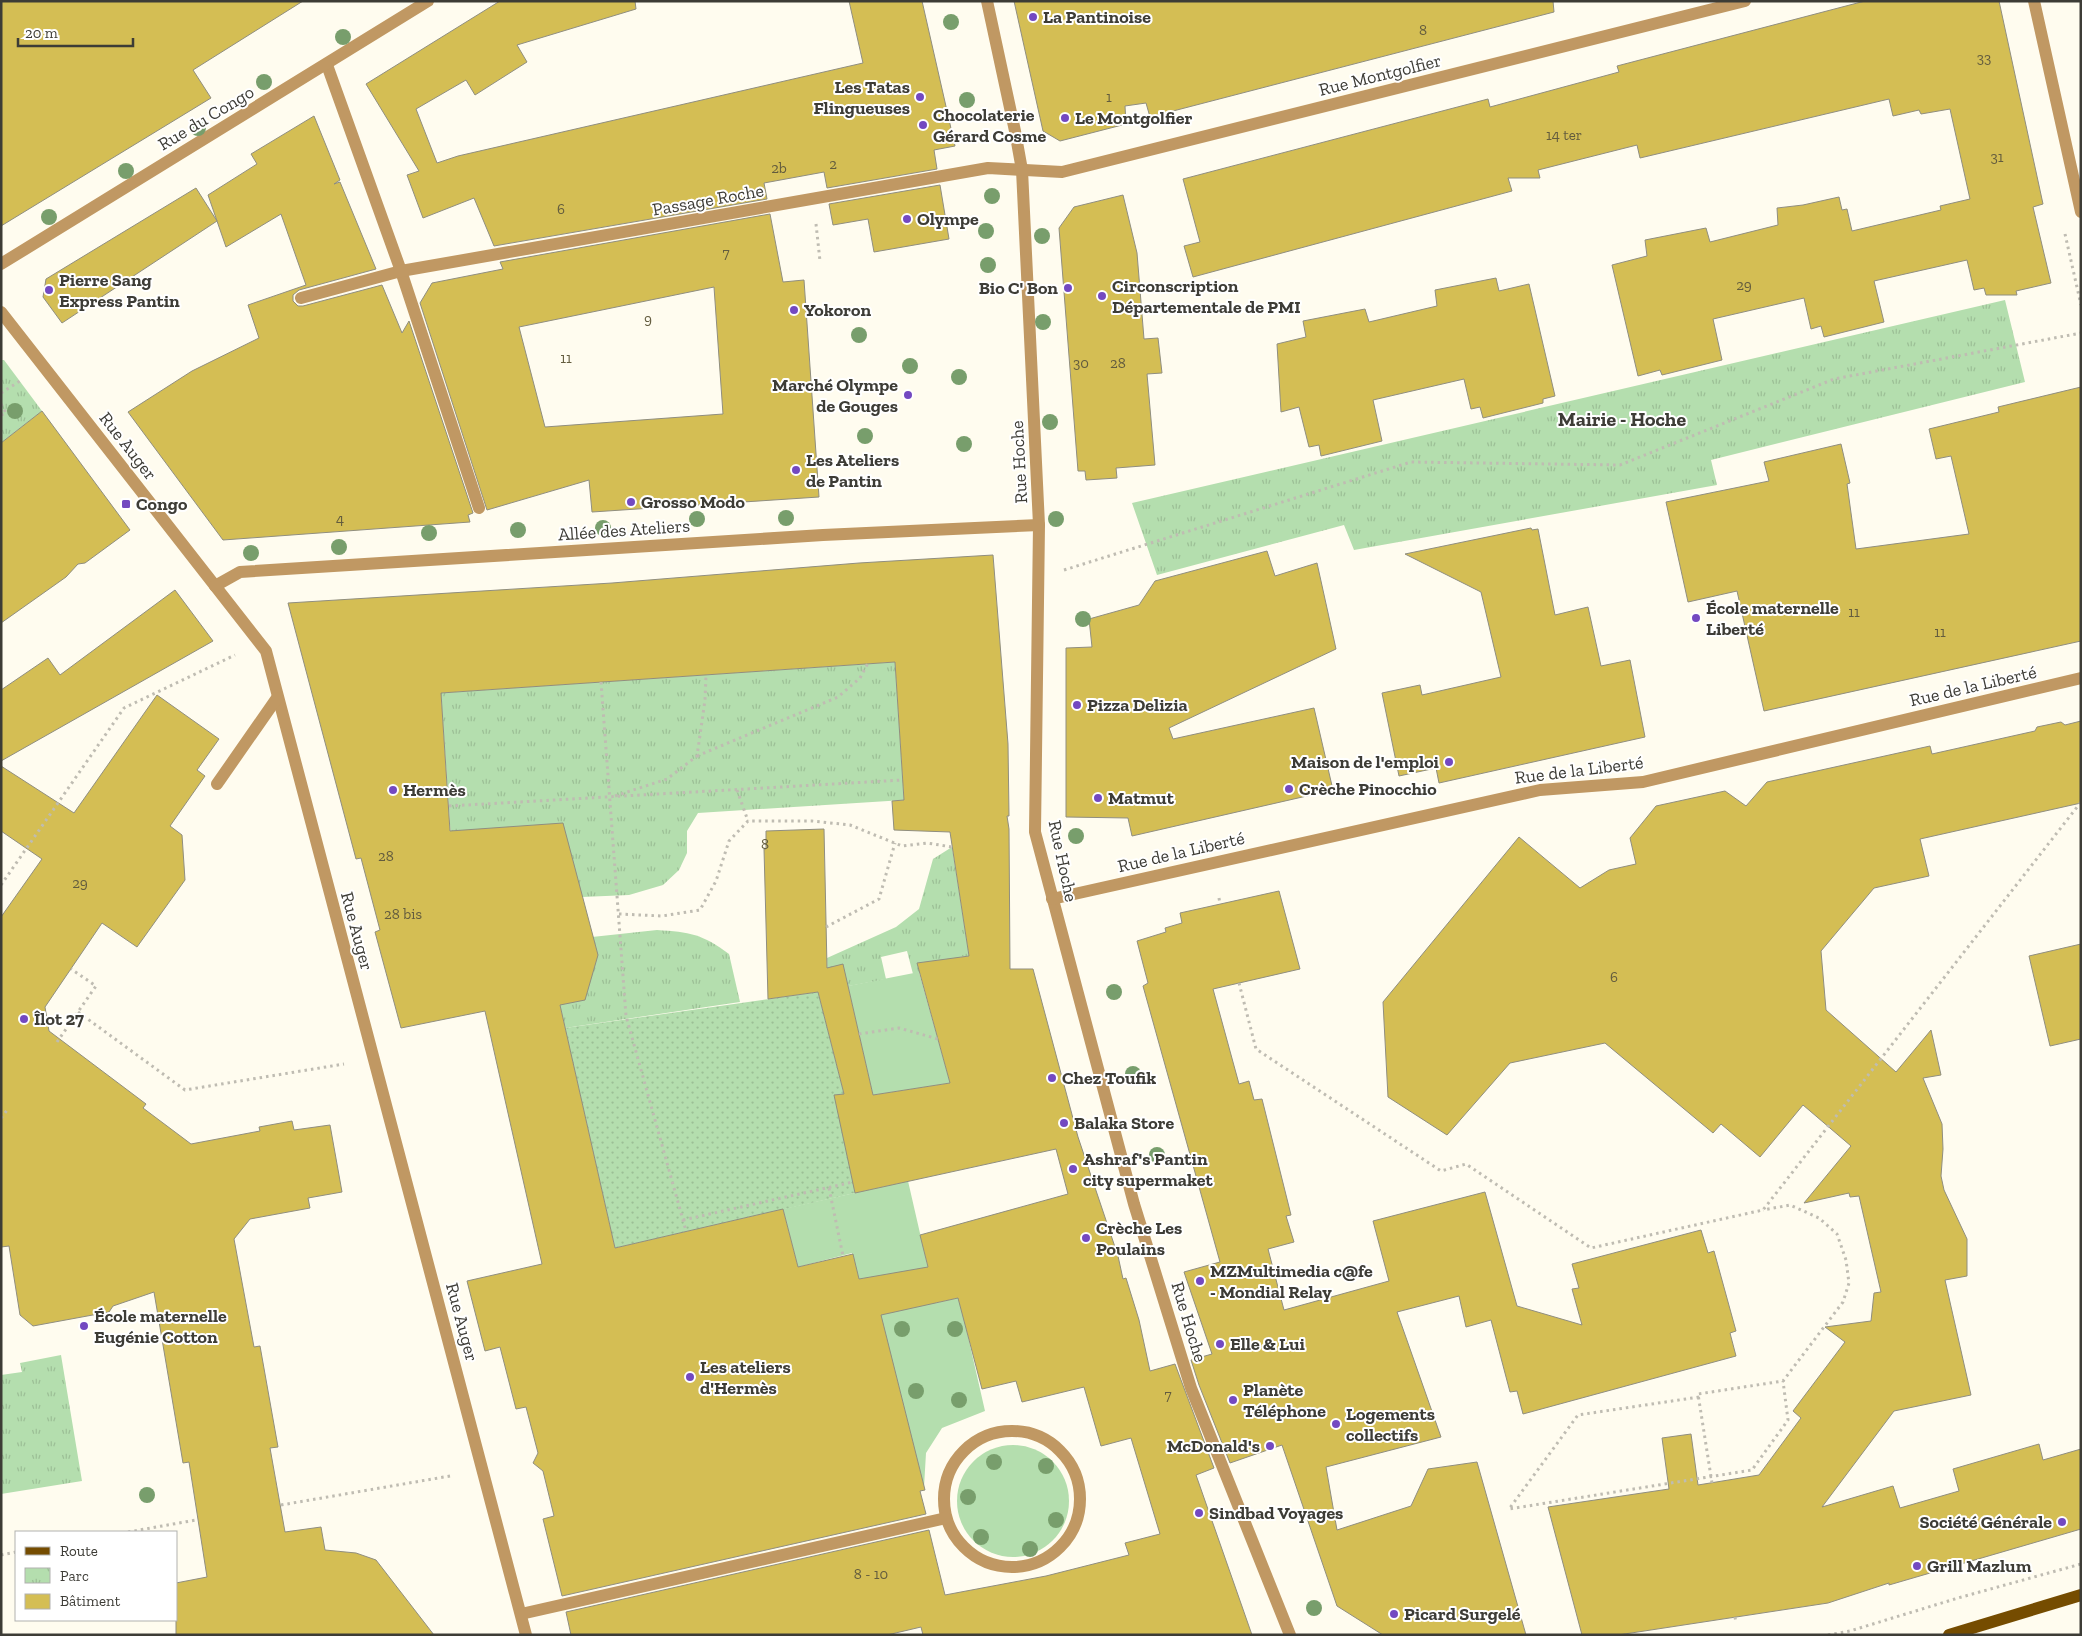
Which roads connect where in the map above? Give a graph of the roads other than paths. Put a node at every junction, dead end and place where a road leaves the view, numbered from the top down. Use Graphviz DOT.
graph roads {
  1 [pos="428,1"];
  2 [pos="987,1"];
  3 [pos="1745,1"];
  4 [pos="2034,1"];
  5 [pos="327,65"];
  6 [pos="1022,170"];
  7 [pos="2081,212"];
  8 [pos="1,264"];
  9 [pos="401,271"];
  10 [pos="300,298"];
  11 [pos="1,312"];
  12 [pos="479,508"];
  13 [pos="1039,525"];
  14 [pos="215,586"];
  15 [pos="2081,678"];
  16 [pos="277,698"];
  17 [pos="217,784"];
  18 [pos="1052,898"];
  19 [pos="946,1518"];
  20 [pos="2081,1595"];
  21 [pos="521,1614"];
  22 [pos="526,1635"];
  23 [pos="1290,1635"];
  24 [pos="1949,1635"];
  1 -- 5 [label="street, Rue du Congo"];
  2 -- 6 [label="street, Rue Hoche"];
  3 -- 6 [label="street, Rue Montgolfier"];
  4 -- 7 [label="street"];
  5 -- 8 [label="street, Rue du Congo"];
  5 -- 9 [label="street"];
  6 -- 9 [label="street, Passage Roche"];
  6 -- 13 [label="street, Rue Hoche"];
  9 -- 10 [label="street, Passage Roche"];
  9 -- 12 [label="street"];
  11 -- 14 [label="street, Rue Auger"];
  13 -- 14 [label="street, Allée des Ateliers"];
  13 -- 18 [label="street, Rue Hoche"];
  14 -- 16 [label="street, Rue Auger"];
  15 -- 18 [label="street, Rue de la Liberté"];
  16 -- 17 [label="street"];
  16 -- 21 [label="street, Rue Auger"];
  18 -- 23 [label="street, Rue Hoche"];
  19 -- 19 [label="street"];
  19 -- 21 [label="street"];
  20 -- 24 [label="main road"];
  21 -- 22 [label="street, Rue Auger"];
}
